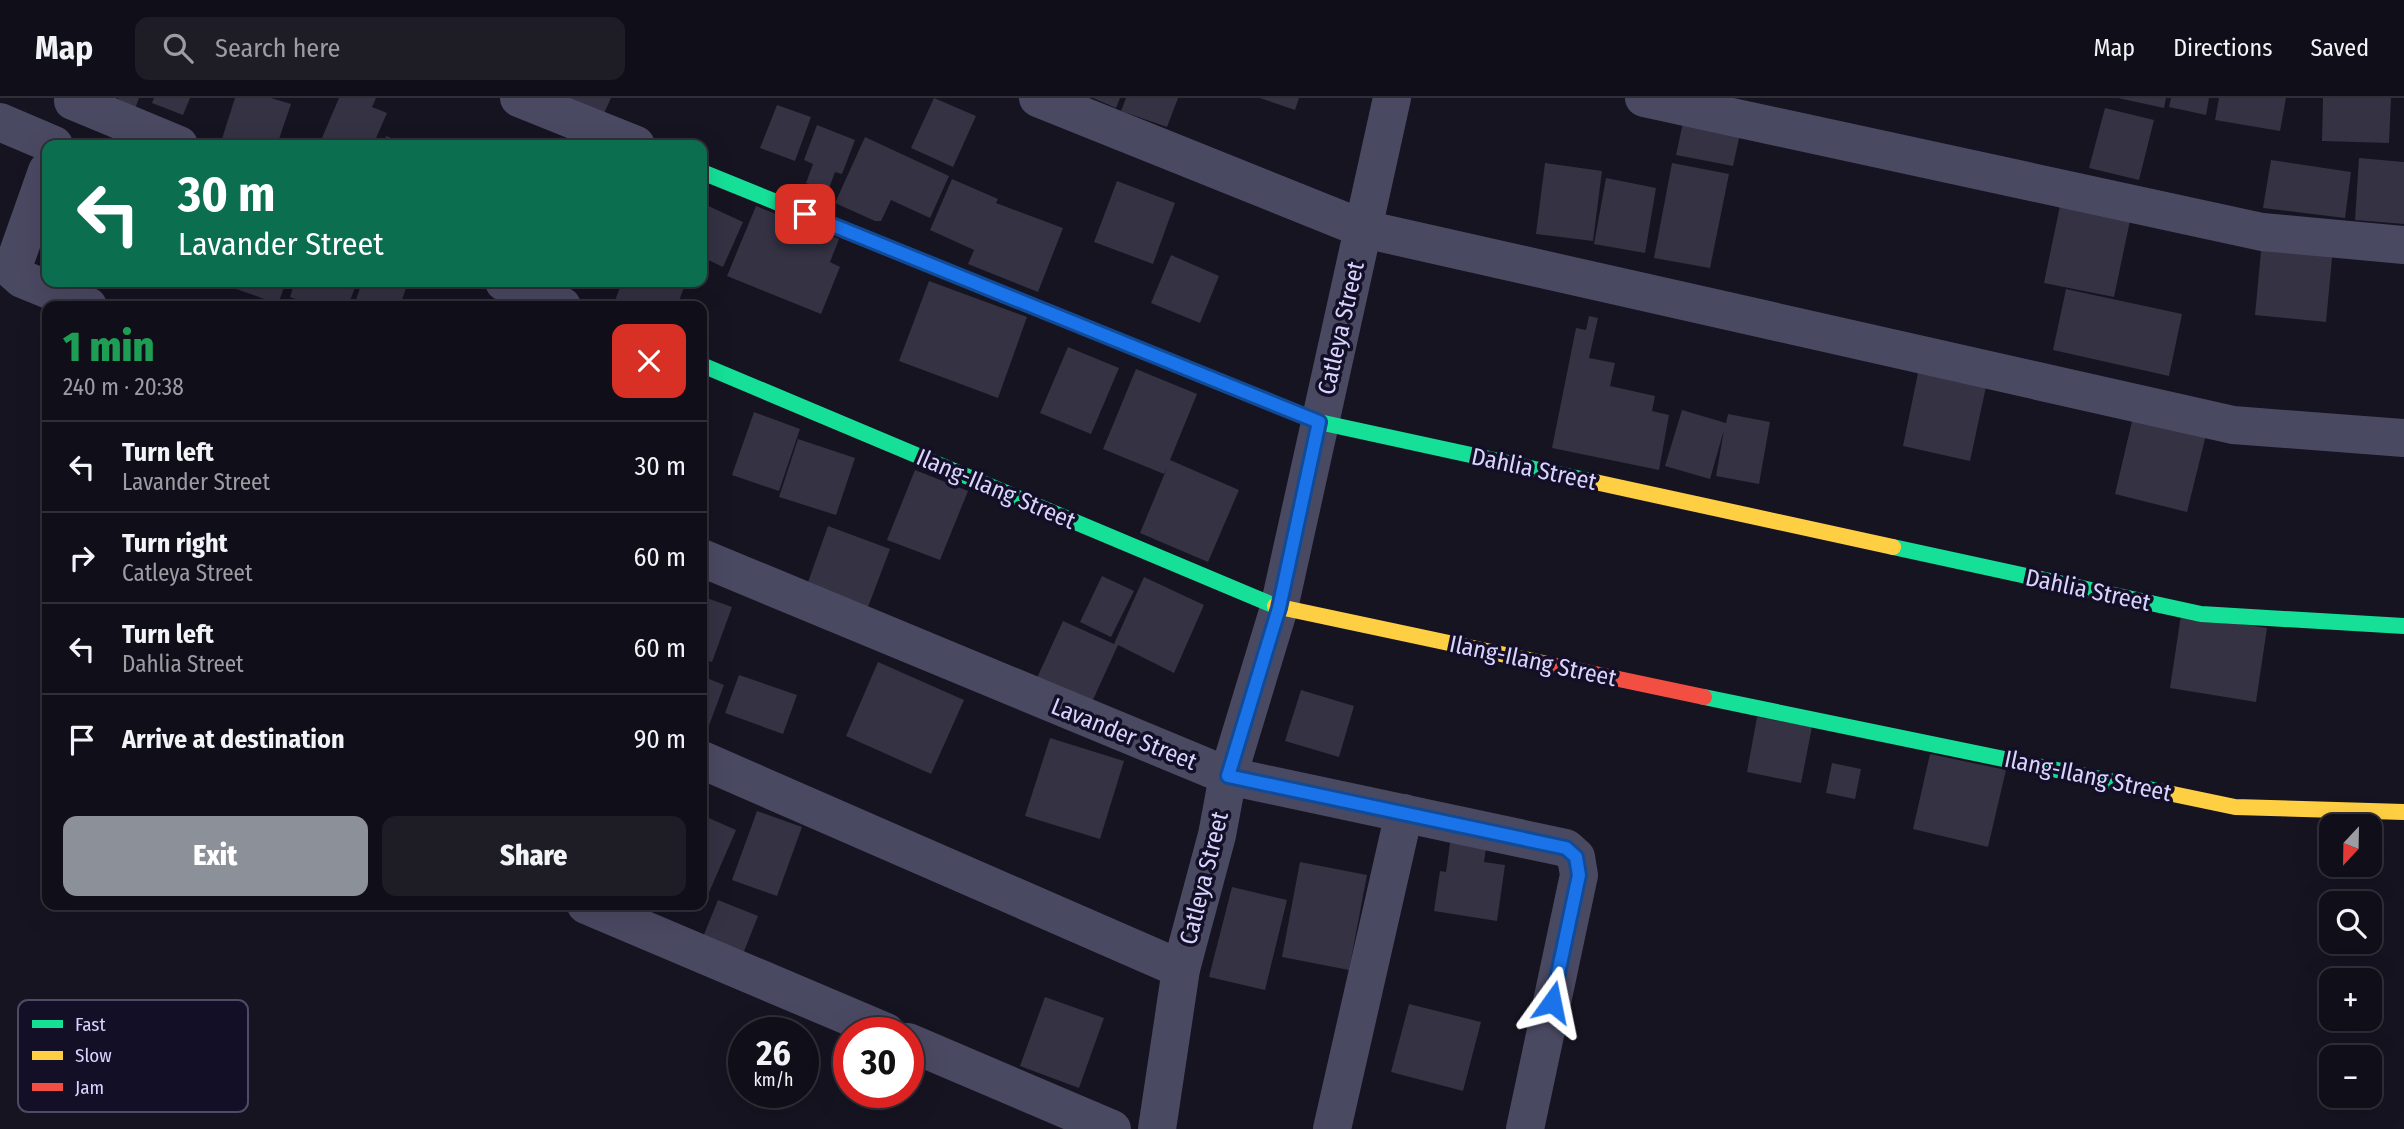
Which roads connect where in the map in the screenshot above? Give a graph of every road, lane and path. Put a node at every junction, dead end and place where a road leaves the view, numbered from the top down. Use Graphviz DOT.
graph roads {
  1 [pos="519,98"];
  2 [pos="1038,98"];
  3 [pos="1392,98"];
  4 [pos="1644,98"];
  5 [pos="74,99"];
  6 [pos="0,122"];
  7 [pos="43,140"];
  8 [pos="57,140"];
  9 [pos="168,140"];
  10 [pos="624,140"];
  11 [pos="707,174"];
  12 [pos="42,185"];
  13 [pos="1364,229"];
  14 [pos="2404,246"];
  15 [pos="516,287"];
  16 [pos="76,301"];
  17 [pos="550,301"];
  18 [pos="707,367"];
  19 [pos="1319,422"];
  20 [pos="2404,438"];
  21 [pos="707,560"];
  22 [pos="1279,608"];
  23 [pos="2404,626"];
  24 [pos="707,762"];
  25 [pos="1228,776"];
  26 [pos="2404,811"];
  27 [pos="1404,813"];
  28 [pos="598,910"];
  29 [pos="1181,969"];
  30 [pos="851,1017"];
  31 [pos="924,1049"];
  32 [pos="1112,1129"];
  33 [pos="1157,1129"];
  34 [pos="1332,1129"];
  35 [pos="1525,1129"];
  1 -- 10 [label="street"];
  2 -- 13 [label="street"];
  3 -- 13 [label="street, Catleya Street"];
  4 -- 14 [label="street"];
  5 -- 8 [label="street"];
  5 -- 9 [label="street"];
  6 -- 7 [label="street"];
  11 -- 19 [label="street, Dahlia Street"];
  12 -- 16 [label="street"];
  13 -- 19 [label="street, Catleya Street"];
  13 -- 20 [label="street"];
  15 -- 17 [label="street"];
  18 -- 22 [label="street, Ilang-Ilang Street"];
  19 -- 22 [label="street, Catleya Street"];
  19 -- 23 [label="street, Dahlia Street"];
  21 -- 25 [label="street, Lavander Street"];
  22 -- 25 [label="street, Catleya Street"];
  22 -- 26 [label="street, Ilang-Ilang Street"];
  24 -- 29 [label="street"];
  25 -- 27 [label="street, Lavander Street"];
  25 -- 29 [label="street, Catleya Street"];
  27 -- 34 [label="street"];
  27 -- 35 [label="street, Lavander Street"];
  28 -- 30 [label="street"];
  29 -- 33 [label="street, Catleya Street"];
  31 -- 32 [label="street"];
}
